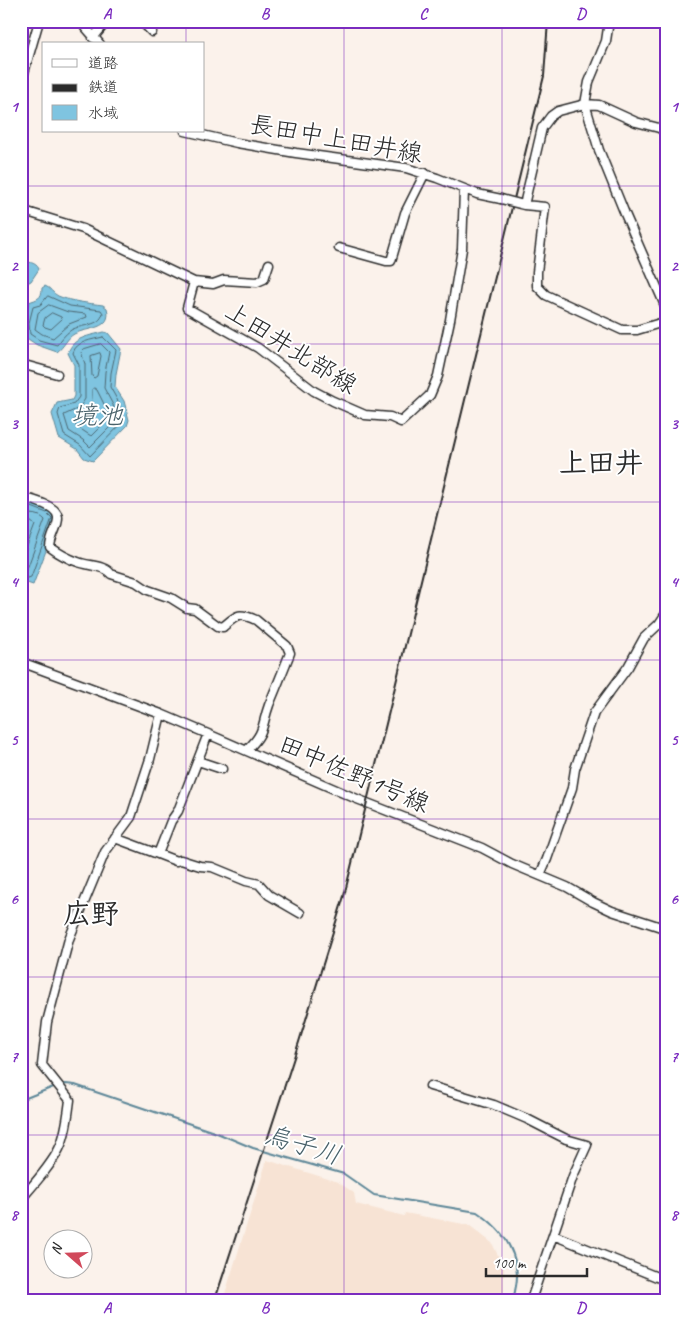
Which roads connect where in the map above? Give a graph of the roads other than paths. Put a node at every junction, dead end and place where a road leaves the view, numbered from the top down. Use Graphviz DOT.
graph roads {
  1 [pos="39,21"];
  2 [pos="80,21"];
  3 [pos="107,21"];
  4 [pos="609,21"];
  5 [pos="144,22"];
  6 [pos="152,32"];
  7 [pos="93,38"];
  8 [pos="98,42"];
  9 [pos="21,83"];
  10 [pos="586,104"];
  11 [pos="189,132"];
  12 [pos="667,132"];
  13 [pos="425,173"];
  14 [pos="464,190"];
  15 [pos="522,205"];
  16 [pos="21,210"];
  17 [pos="339,248"];
  18 [pos="269,264"];
  19 [pos="194,282"];
  20 [pos="666,308"];
  21 [pos="667,321"];
  22 [pos="21,364"];
  23 [pos="57,374"];
  24 [pos="21,503"];
  25 [pos="667,612"];
  26 [pos="21,662"];
  27 [pos="161,714"];
  28 [pos="208,734"];
  29 [pos="247,750"];
  30 [pos="198,761"];
  31 [pos="222,769"];
  32 [pos="115,838"];
  33 [pos="158,854"];
  34 [pos="540,875"];
  35 [pos="300,913"];
  36 [pos="667,929"];
  37 [pos="430,1086"];
  38 [pos="21,1200"];
  39 [pos="553,1235"];
  40 [pos="667,1281"];
  41 [pos="531,1300"];
  1 -- 9 [label="street"];
  2 -- 7 [label="street"];
  3 -- 7 [label="street"];
  4 -- 10 [label="street"];
  5 -- 6 [label="street"];
  7 -- 8 [label="street"];
  10 -- 12 [label="street"];
  10 -- 15 [label="street"];
  10 -- 20 [label="street"];
  11 -- 13 [label="street, 長田中上田井線"];
  13 -- 14 [label="street, 長田中上田井線"];
  13 -- 17 [label="street"];
  14 -- 15 [label="street, 長田中上田井線, bridge"];
  14 -- 19 [label="street, 上田井北部線"];
  15 -- 21 [label="street, 長田中上田井線"];
  16 -- 19 [label="street"];
  18 -- 19 [label="street"];
  22 -- 23 [label="street"];
  24 -- 29 [label="street"];
  25 -- 34 [label="street"];
  26 -- 27 [label="street, 田中佐野1号線"];
  27 -- 28 [label="street, 田中佐野1号線"];
  27 -- 32 [label="street"];
  28 -- 29 [label="street, 田中佐野1号線"];
  28 -- 30 [label="street"];
  29 -- 34 [label="street, 田中佐野1号線"];
  30 -- 31 [label="street"];
  30 -- 33 [label="street"];
  32 -- 33 [label="street"];
  32 -- 38 [label="street"];
  33 -- 35 [label="street"];
  34 -- 36 [label="street, 田中佐野1号線"];
  37 -- 39 [label="street"];
  39 -- 40 [label="street"];
  39 -- 41 [label="street"];
}
